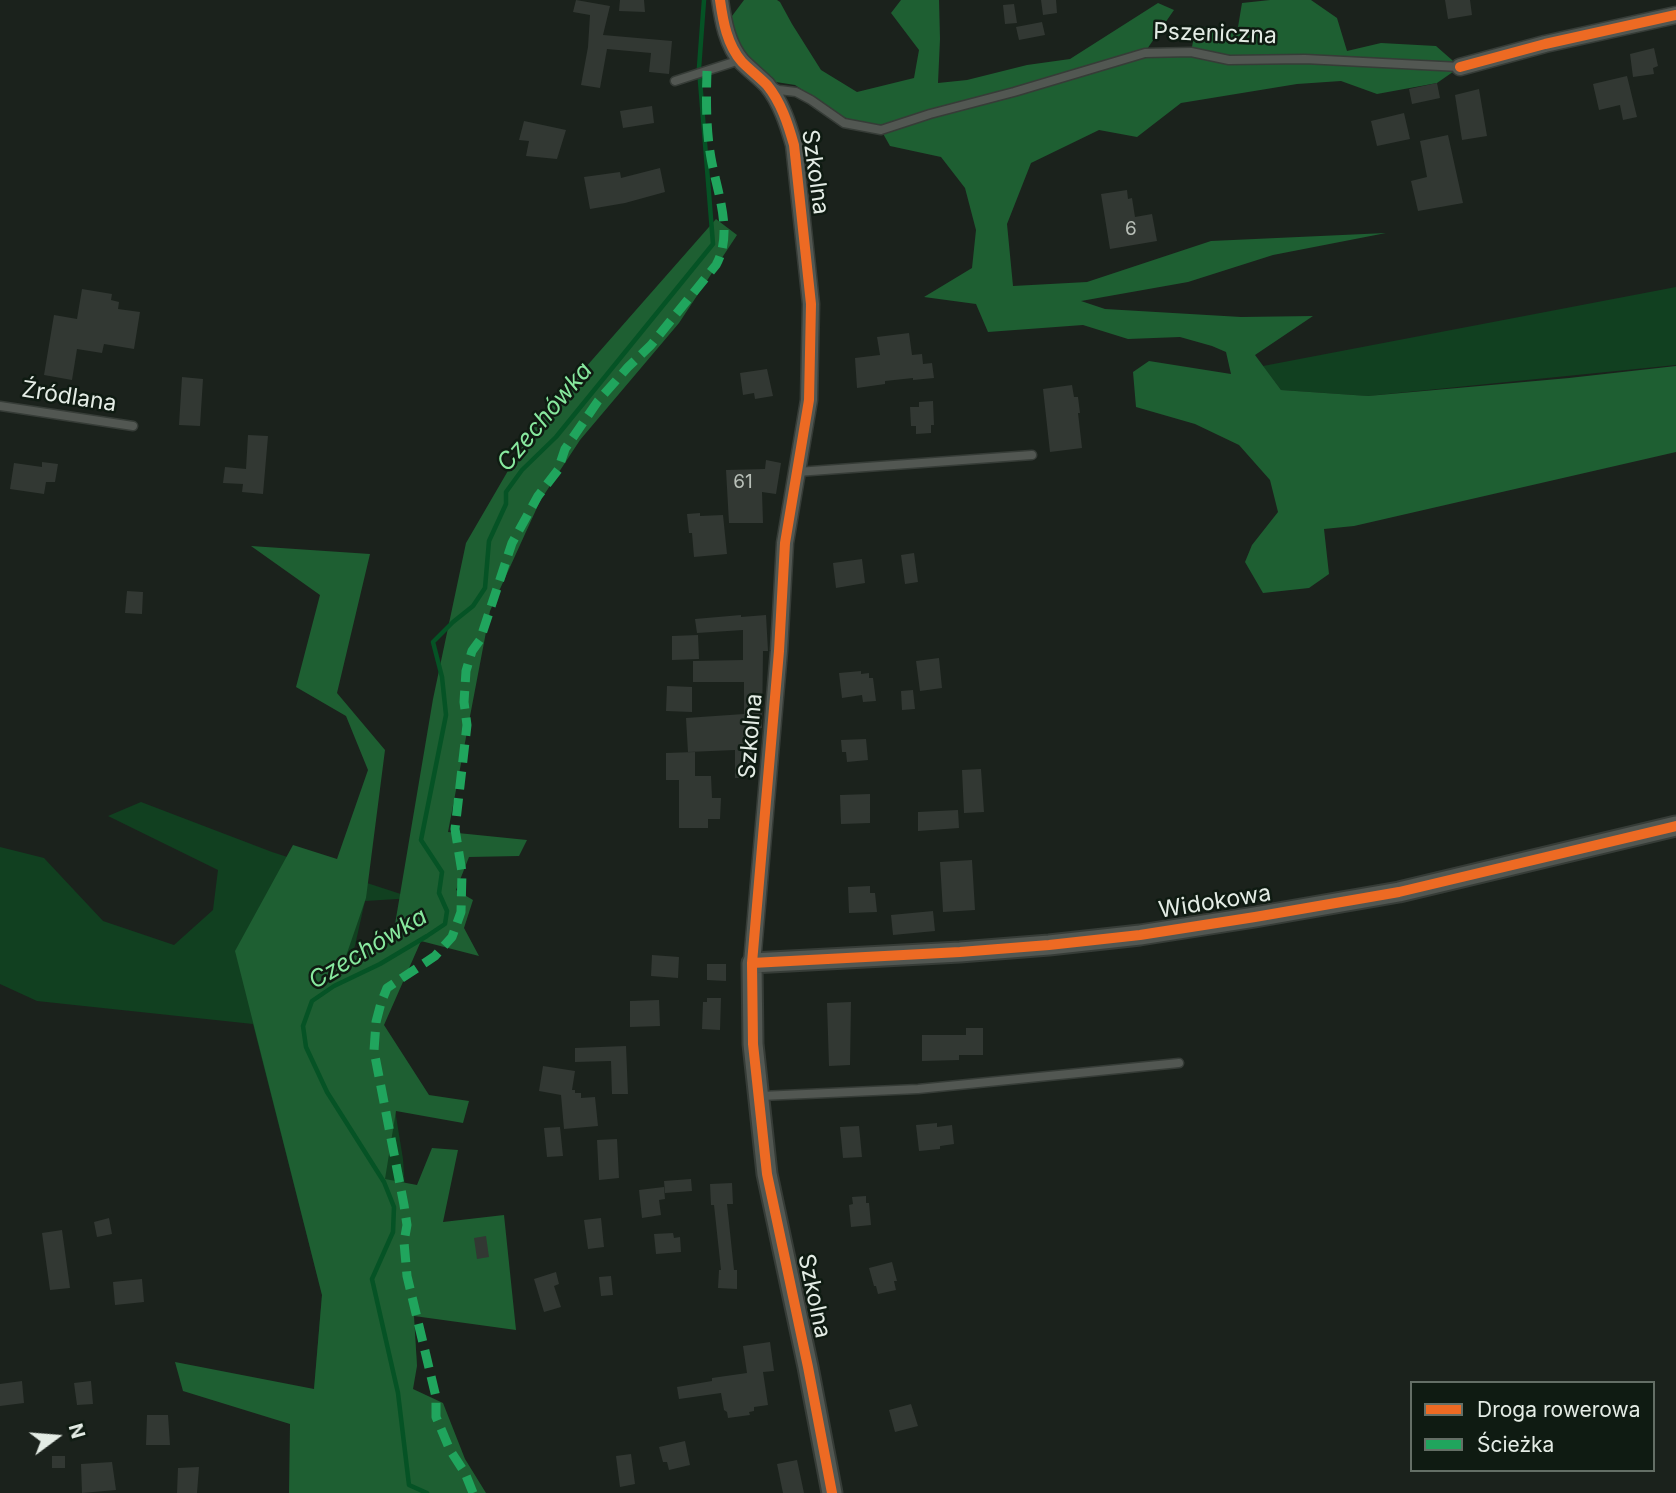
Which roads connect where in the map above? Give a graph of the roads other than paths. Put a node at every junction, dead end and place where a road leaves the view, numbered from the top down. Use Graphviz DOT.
graph roads {
  1 [pos="720,0"];
  2 [pos="1676,15"];
  3 [pos="740,60"];
  4 [pos="1460,68"];
  5 [pos="675,81"];
  6 [pos="767,85"];
  7 [pos="0,406"];
  8 [pos="133,426"];
  9 [pos="1032,455"];
  10 [pos="797,472"];
  11 [pos="1676,826"];
  12 [pos="752,963"];
  13 [pos="1179,1063"];
  14 [pos="758,1097"];
  15 [pos="832,1493"];
  1 -- 3 [label="street, Szkolna"];
  2 -- 4 [label="street, Pszeniczna"];
  3 -- 5 [label="lane"];
  3 -- 6 [label="street, Szkolna"];
  4 -- 6 [label="lane, Pszeniczna"];
  6 -- 10 [label="street, Szkolna"];
  7 -- 8 [label="lane, Źródlana"];
  9 -- 10 [label="lane"];
  10 -- 12 [label="street, Szkolna"];
  11 -- 12 [label="street, Widokowa"];
  12 -- 14 [label="street, Szkolna"];
  13 -- 14 [label="lane"];
  14 -- 15 [label="street, Szkolna"];
}
